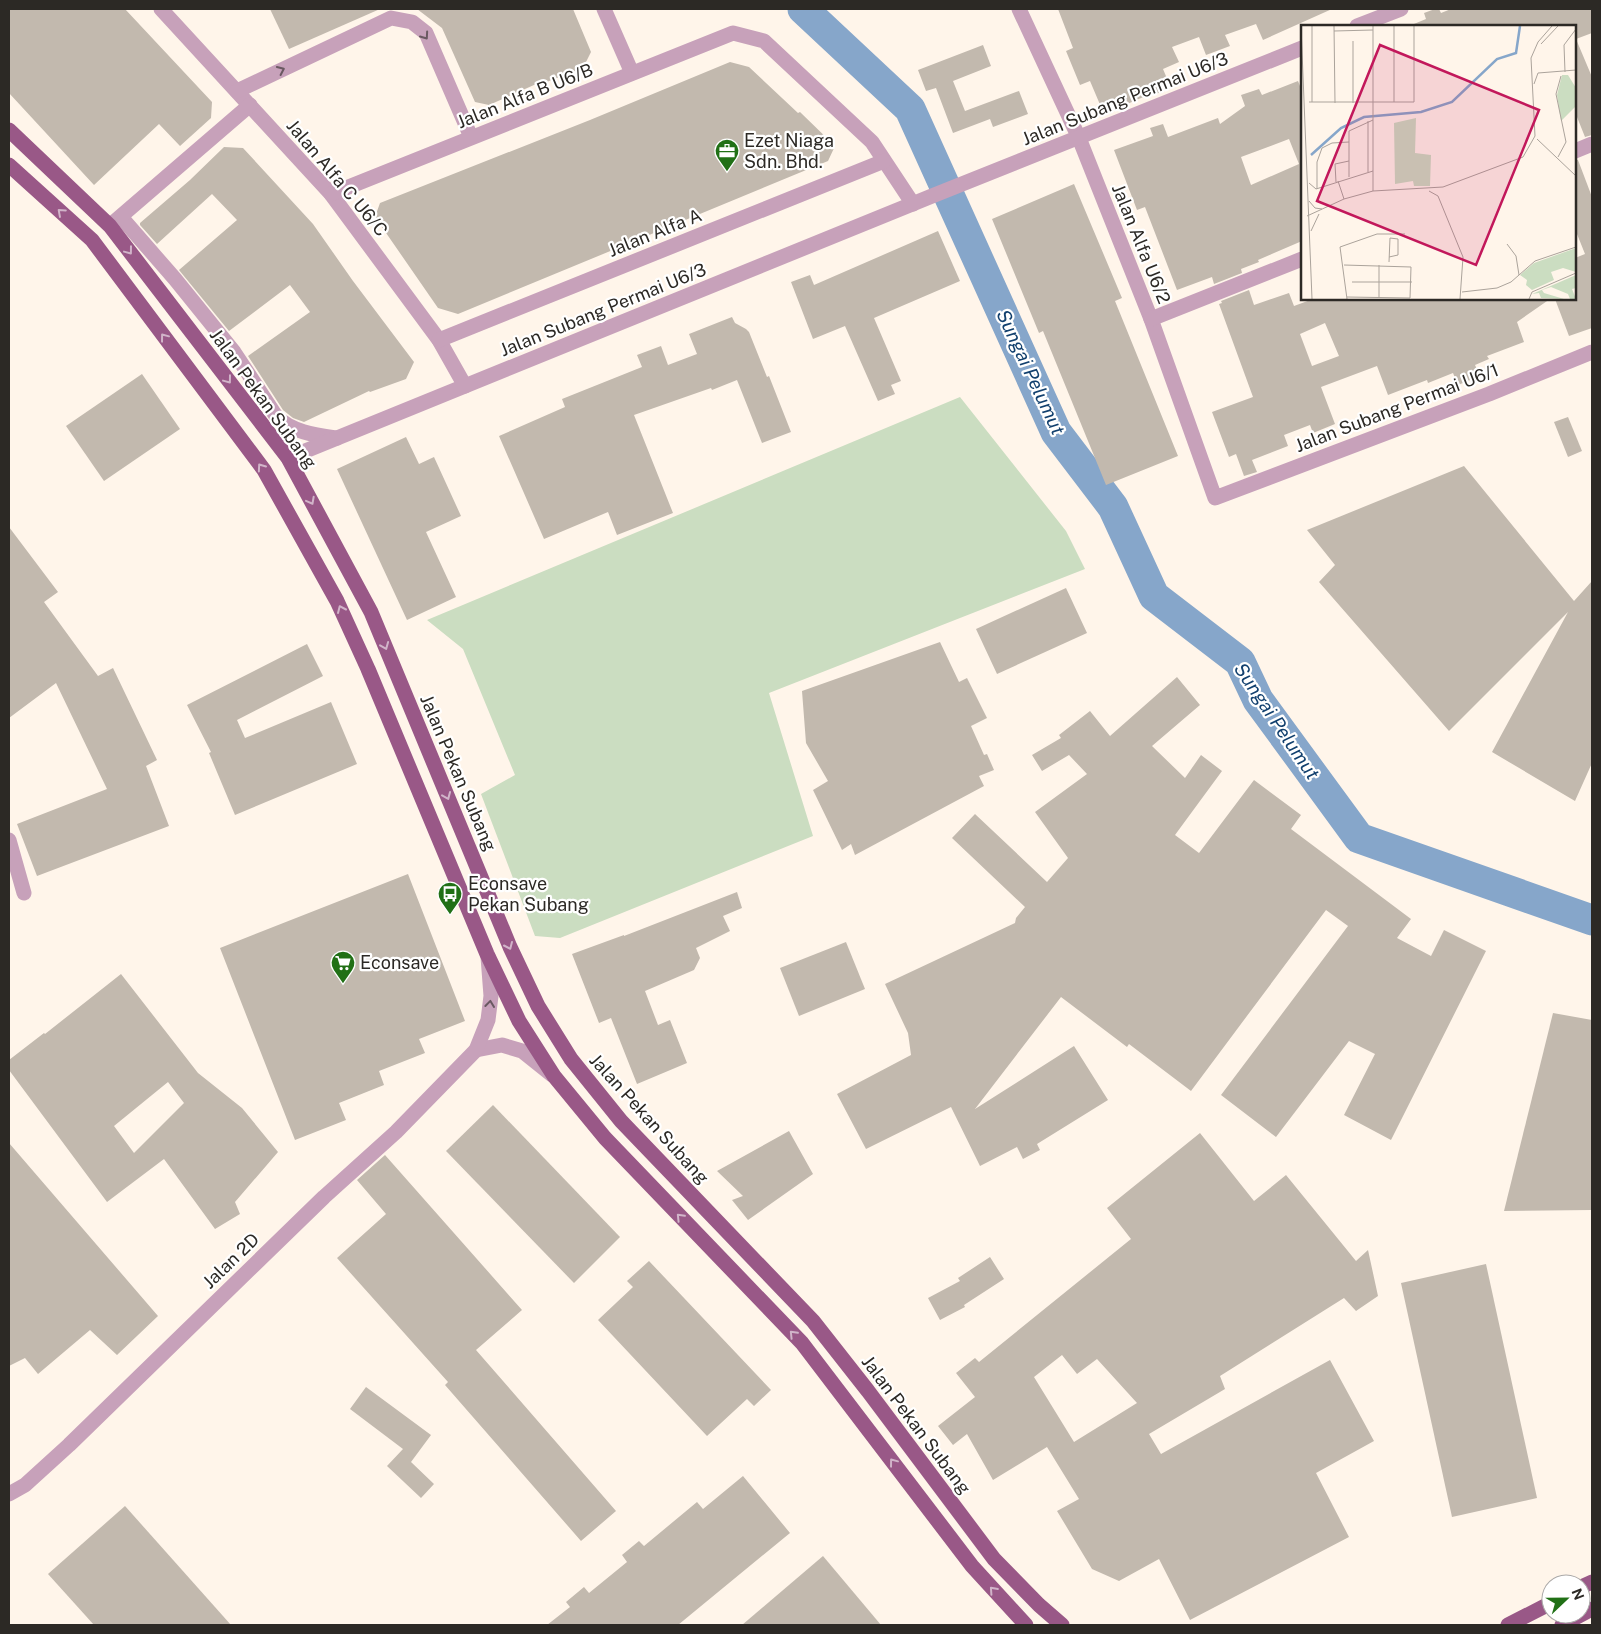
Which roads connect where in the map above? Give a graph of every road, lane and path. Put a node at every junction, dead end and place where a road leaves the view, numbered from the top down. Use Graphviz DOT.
graph roads {
  1 [pos="161,9"];
  2 [pos="604,9"];
  3 [pos="1019,9"];
  4 [pos="1401,9"];
  5 [pos="1360,25"];
  6 [pos="1301,48"];
  7 [pos="632,72"];
  8 [pos="237,91"];
  9 [pos="250,105"];
  10 [pos="9,130"];
  11 [pos="471,137"];
  12 [pos="1079,138"];
  13 [pos="1592,144"];
  14 [pos="1576,151"];
  15 [pos="884,161"];
  16 [pos="9,164"];
  17 [pos="331,194"];
  18 [pos="913,204"];
  19 [pos="116,221"];
  20 [pos="1301,259"];
  21 [pos="1150,319"];
  22 [pos="439,340"];
  23 [pos="1592,352"];
  24 [pos="465,386"];
  25 [pos="338,438"];
  26 [pos="288,458"];
  27 [pos="1215,498"];
  28 [pos="9,840"];
  29 [pos="24,892"];
  30 [pos="488,954"];
  31 [pos="476,1050"];
  32 [pos="554,1076"];
  33 [pos="9,1494"];
  34 [pos="1541,1608"];
  35 [pos="1592,1609"];
  36 [pos="1026,1625"];
  37 [pos="1062,1625"];
  38 [pos="1508,1625"];
  39 [pos="1562,1625"];
  1 -- 8 [label="street, Jalan Alfa C U6/C"];
  2 -- 7 [label="street"];
  3 -- 12 [label="street, Jalan Alfa U6/2"];
  4 -- 5 [label="street"];
  6 -- 12 [label="street, Jalan Subang Permai U6/3"];
  7 -- 11 [label="street, Jalan Alfa B U6/B"];
  7 -- 15 [label="street, Jalan Alfa B U6/B"];
  8 -- 9 [label="street, Jalan Alfa C U6/C"];
  8 -- 11 [label="street, one-way"];
  9 -- 17 [label="street, Jalan Alfa C U6/C"];
  9 -- 19 [label="street"];
  10 -- 19 [label="main road, Jalan Pekan Subang"];
  11 -- 17 [label="street, Jalan Alfa B U6/B"];
  12 -- 18 [label="street, Jalan Subang Permai U6/3"];
  12 -- 21 [label="street, Jalan Alfa U6/2"];
  13 -- 14 [label="street"];
  15 -- 18 [label="street"];
  15 -- 22 [label="street, Jalan Alfa A"];
  30 -- 16 [label="main road, one-way"];
  17 -- 22 [label="street, Jalan Alfa C U6/C"];
  18 -- 24 [label="street, Jalan Subang Permai U6/3"];
  19 -- 25 [label="street"];
  19 -- 26 [label="main road, Jalan Pekan Subang, one-way"];
  20 -- 21 [label="street"];
  21 -- 27 [label="street, Jalan Alfa U6/2"];
  22 -- 24 [label="street, Jalan Alfa C U6/C"];
  23 -- 27 [label="street, Jalan Subang Permai U6/1"];
  24 -- 25 [label="street, Jalan Subang Permai U6/3"];
  25 -- 26 [label="street, Jalan Subang Permai U6/3"];
  26 -- 37 [label="main road, Jalan Pekan Subang, one-way"];
  28 -- 29 [label="street"];
  31 -- 30 [label="street, Jalan 2D, one-way"];
  30 -- 32 [label="main road"];
  31 -- 32 [label="street"];
  31 -- 33 [label="street, Jalan 2D"];
  36 -- 32 [label="main road, one-way"];
  34 -- 38 [label="main road"];
  35 -- 39 [label="main road"];
}
